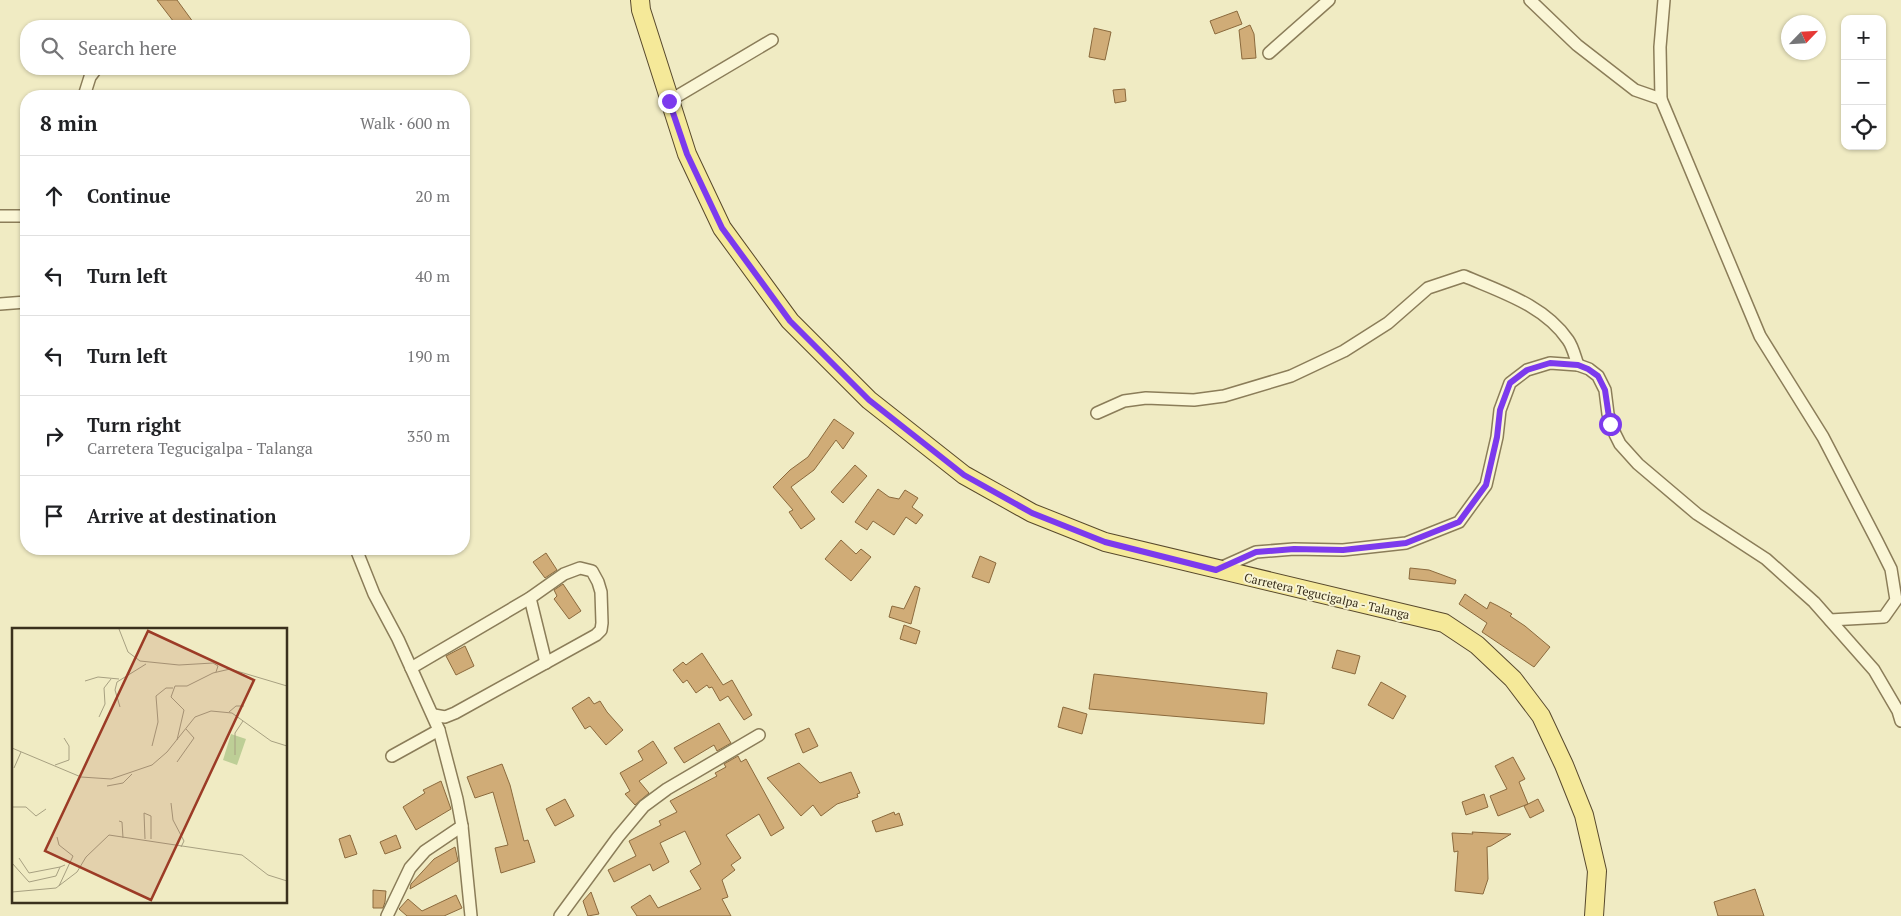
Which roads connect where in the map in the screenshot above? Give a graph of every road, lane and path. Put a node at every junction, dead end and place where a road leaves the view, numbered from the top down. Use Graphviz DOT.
graph roads {
  1 [pos="640,0"];
  2 [pos="1329,0"];
  3 [pos="1530,0"];
  4 [pos="1664,0"];
  5 [pos="772,40"];
  6 [pos="1269,53"];
  7 [pos="92,75"];
  8 [pos="86,90"];
  9 [pos="1661,99"];
  10 [pos="669,101"];
  11 [pos="0,216"];
  12 [pos="20,216"];
  13 [pos="20,302"];
  14 [pos="0,304"];
  15 [pos="1578,365"];
  16 [pos="1098,413"];
  17 [pos="358,555"];
  18 [pos="1216,570"];
  19 [pos="530,598"];
  20 [pos="1830,620"];
  21 [pos="546,663"];
  22 [pos="411,668"];
  23 [pos="434,715"];
  24 [pos="1901,721"];
  25 [pos="439,730"];
  26 [pos="759,734"];
  27 [pos="392,756"];
  28 [pos="462,826"];
  29 [pos="387,916"];
  30 [pos="471,916"];
  31 [pos="560,916"];
  32 [pos="1594,916"];
  1 -- 10 [label="main road, Carretera Tegucigalpa - Talanga"];
  2 -- 6 [label="street"];
  3 -- 9 [label="street"];
  4 -- 9 [label="street"];
  5 -- 10 [label="street"];
  7 -- 8 [label="street"];
  9 -- 20 [label="street"];
  10 -- 18 [label="main road, Carretera Tegucigalpa - Talanga"];
  11 -- 12 [label="street"];
  13 -- 14 [label="street"];
  15 -- 16 [label="street"];
  15 -- 18 [label="street"];
  15 -- 20 [label="street"];
  17 -- 22 [label="street"];
  18 -- 32 [label="main road, Carretera Tegucigalpa - Talanga"];
  19 -- 21 [label="street"];
  19 -- 21 [label="street"];
  19 -- 22 [label="street"];
  20 -- 24 [label="street"];
  21 -- 23 [label="street"];
  22 -- 23 [label="street"];
  23 -- 25 [label="street"];
  25 -- 27 [label="street"];
  25 -- 28 [label="street"];
  26 -- 31 [label="street"];
  28 -- 29 [label="street"];
  28 -- 30 [label="street"];
}
